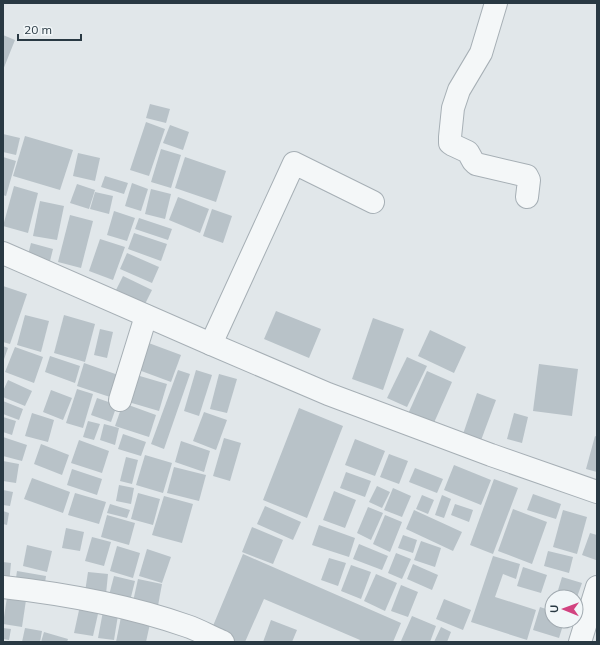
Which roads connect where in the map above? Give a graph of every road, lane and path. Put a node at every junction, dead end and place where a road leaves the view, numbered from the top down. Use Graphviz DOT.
graph roads {
  1 [pos="496,3"];
  2 [pos="527,197"];
  3 [pos="373,202"];
  4 [pos="3,253"];
  5 [pos="146,316"];
  6 [pos="211,344"];
  7 [pos="120,400"];
  8 [pos="597,492"];
  9 [pos="3,587"];
  10 [pos="597,588"];
  11 [pos="223,642"];
  12 [pos="580,642"];
  1 -- 2 [label="street"];
  3 -- 6 [label="street"];
  4 -- 5 [label="street"];
  5 -- 6 [label="street"];
  5 -- 7 [label="street"];
  6 -- 8 [label="street"];
  9 -- 11 [label="street"];
  10 -- 12 [label="street"];
}
